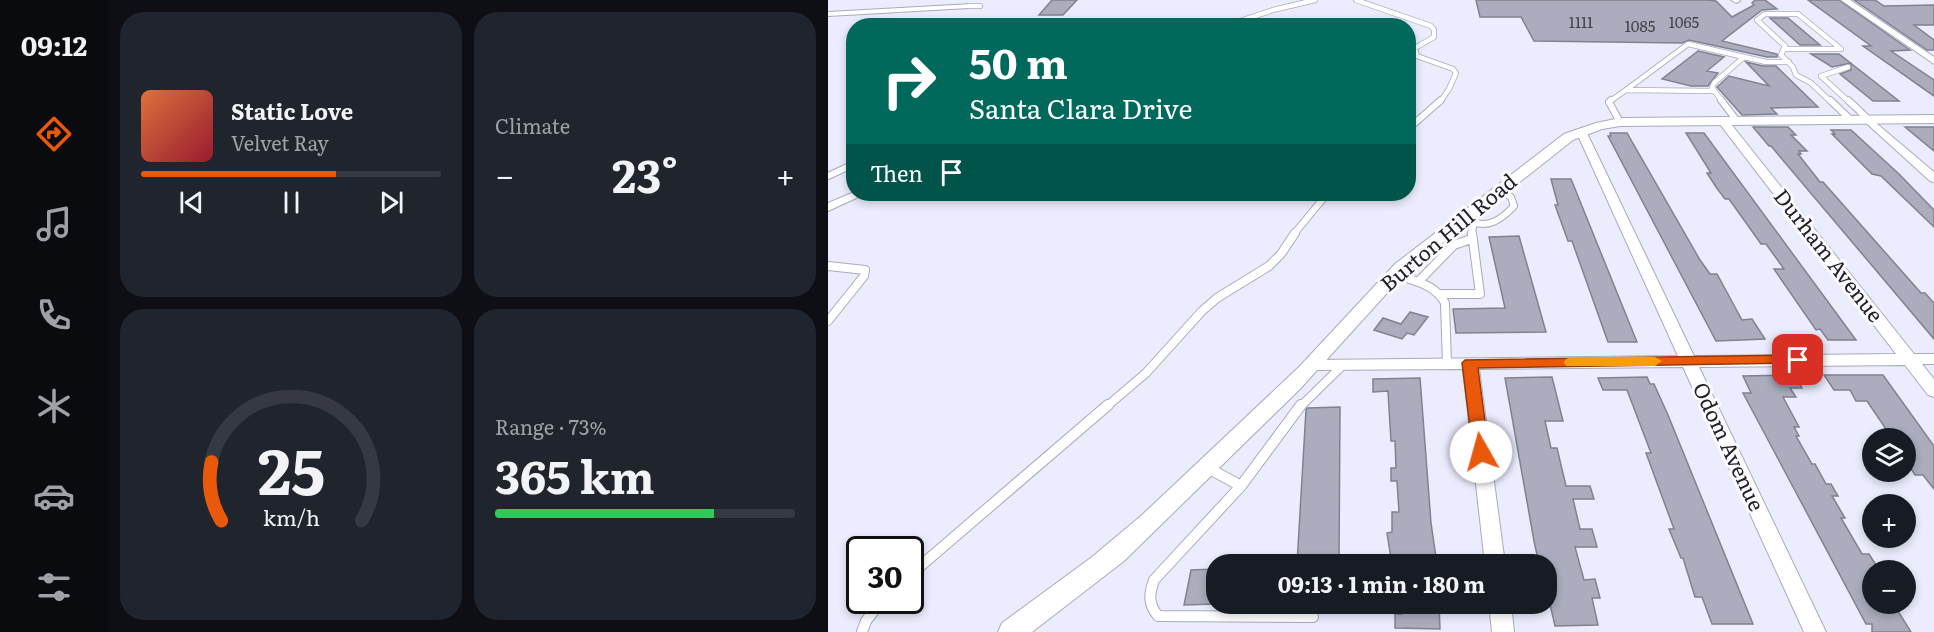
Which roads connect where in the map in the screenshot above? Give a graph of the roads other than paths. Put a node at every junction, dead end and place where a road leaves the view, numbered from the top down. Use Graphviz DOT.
graph roads {
  1 [pos="1315,0"];
  2 [pos="1356,0"];
  3 [pos="1845,0"];
  4 [pos="969,6"];
  5 [pos="980,6"];
  6 [pos="828,14"];
  7 [pos="1249,18"];
  8 [pos="1408,18"];
  9 [pos="1416,21"];
  10 [pos="1416,47"];
  11 [pos="1784,49"];
  12 [pos="1416,55"];
  13 [pos="1744,57"];
  14 [pos="1934,61"];
  15 [pos="1738,62"];
  16 [pos="1766,62"];
  17 [pos="1789,63"];
  18 [pos="1848,67"];
  19 [pos="1626,90"];
  20 [pos="1714,91"];
  21 [pos="1934,119"];
  22 [pos="1851,120"];
  23 [pos="1869,120"];
  24 [pos="1730,121"];
  25 [pos="1620,122"];
  26 [pos="1416,123"];
  27 [pos="1581,130"];
  28 [pos="846,168"];
  29 [pos="828,176"];
  30 [pos="1934,178"];
  31 [pos="846,199"];
  32 [pos="1321,201"];
  33 [pos="828,207"];
  34 [pos="1469,221"];
  35 [pos="1471,239"];
  36 [pos="828,266"];
  37 [pos="1395,274"];
  38 [pos="1418,282"];
  39 [pos="1442,294"];
  40 [pos="828,321"];
  41 [pos="1908,359"];
  42 [pos="1934,359"];
  43 [pos="1688,361"];
  44 [pos="1447,363"];
  45 [pos="1470,363"];
  46 [pos="1313,365"];
  47 [pos="1343,365"];
  48 [pos="1934,391"];
  49 [pos="1206,467"];
  50 [pos="1241,486"];
  51 [pos="1494,554"];
  52 [pos="924,563"];
  53 [pos="871,614"];
  54 [pos="1501,614"];
  55 [pos="1313,617"];
  56 [pos="862,632"];
  57 [pos="1011,632"];
  58 [pos="1503,632"];
  59 [pos="1815,632"];
  1 -- 7 [label="lane"];
  2 -- 8 [label="lane"];
  3 -- 14 [label="street"];
  4 -- 5 [label="lane"];
  4 -- 6 [label="street"];
  9 -- 10 [label="lane"];
  11 -- 11 [label="lane"];
  11 -- 17 [label="lane"];
  12 -- 26 [label="lane"];
  13 -- 15 [label="lane"];
  13 -- 16 [label="lane"];
  13 -- 19 [label="lane"];
  15 -- 16 [label="lane"];
  15 -- 20 [label="lane"];
  16 -- 17 [label="lane"];
  17 -- 22 [label="lane"];
  18 -- 23 [label="lane"];
  19 -- 20 [label="lane"];
  19 -- 25 [label="lane"];
  20 -- 24 [label="lane"];
  21 -- 23 [label="street, Burton Hill Road"];
  22 -- 23 [label="street, Burton Hill Road"];
  22 -- 24 [label="street, Burton Hill Road"];
  23 -- 30 [label="street"];
  24 -- 25 [label="street, Burton Hill Road"];
  24 -- 41 [label="street, Durham Avenue"];
  25 -- 27 [label="street, Burton Hill Road"];
  27 -- 34 [label="street, Burton Hill Road"];
  27 -- 43 [label="street, Odom Avenue"];
  28 -- 29 [label="lane"];
  31 -- 33 [label="street"];
  32 -- 52 [label="lane"];
  34 -- 35 [label="lane"];
  34 -- 37 [label="street, Burton Hill Road"];
  35 -- 38 [label="lane"];
  35 -- 39 [label="lane"];
  36 -- 40 [label="lane"];
  37 -- 38 [label="lane"];
  37 -- 46 [label="street, Burton Hill Road"];
  38 -- 39 [label="lane"];
  39 -- 44 [label="lane"];
  41 -- 42 [label="street"];
  41 -- 43 [label="street"];
  41 -- 48 [label="street, Durham Avenue"];
  43 -- 45 [label="street"];
  43 -- 59 [label="street, Odom Avenue"];
  44 -- 45 [label="street"];
  44 -- 47 [label="street"];
  45 -- 51 [label="street"];
  46 -- 47 [label="street"];
  46 -- 49 [label="street, Burton Hill Road"];
  47 -- 50 [label="lane"];
  49 -- 50 [label="lane"];
  49 -- 57 [label="street, Burton Hill Road"];
  50 -- 55 [label="lane"];
  53 -- 56 [label="lane"];
  54 -- 58 [label="street"];
}
